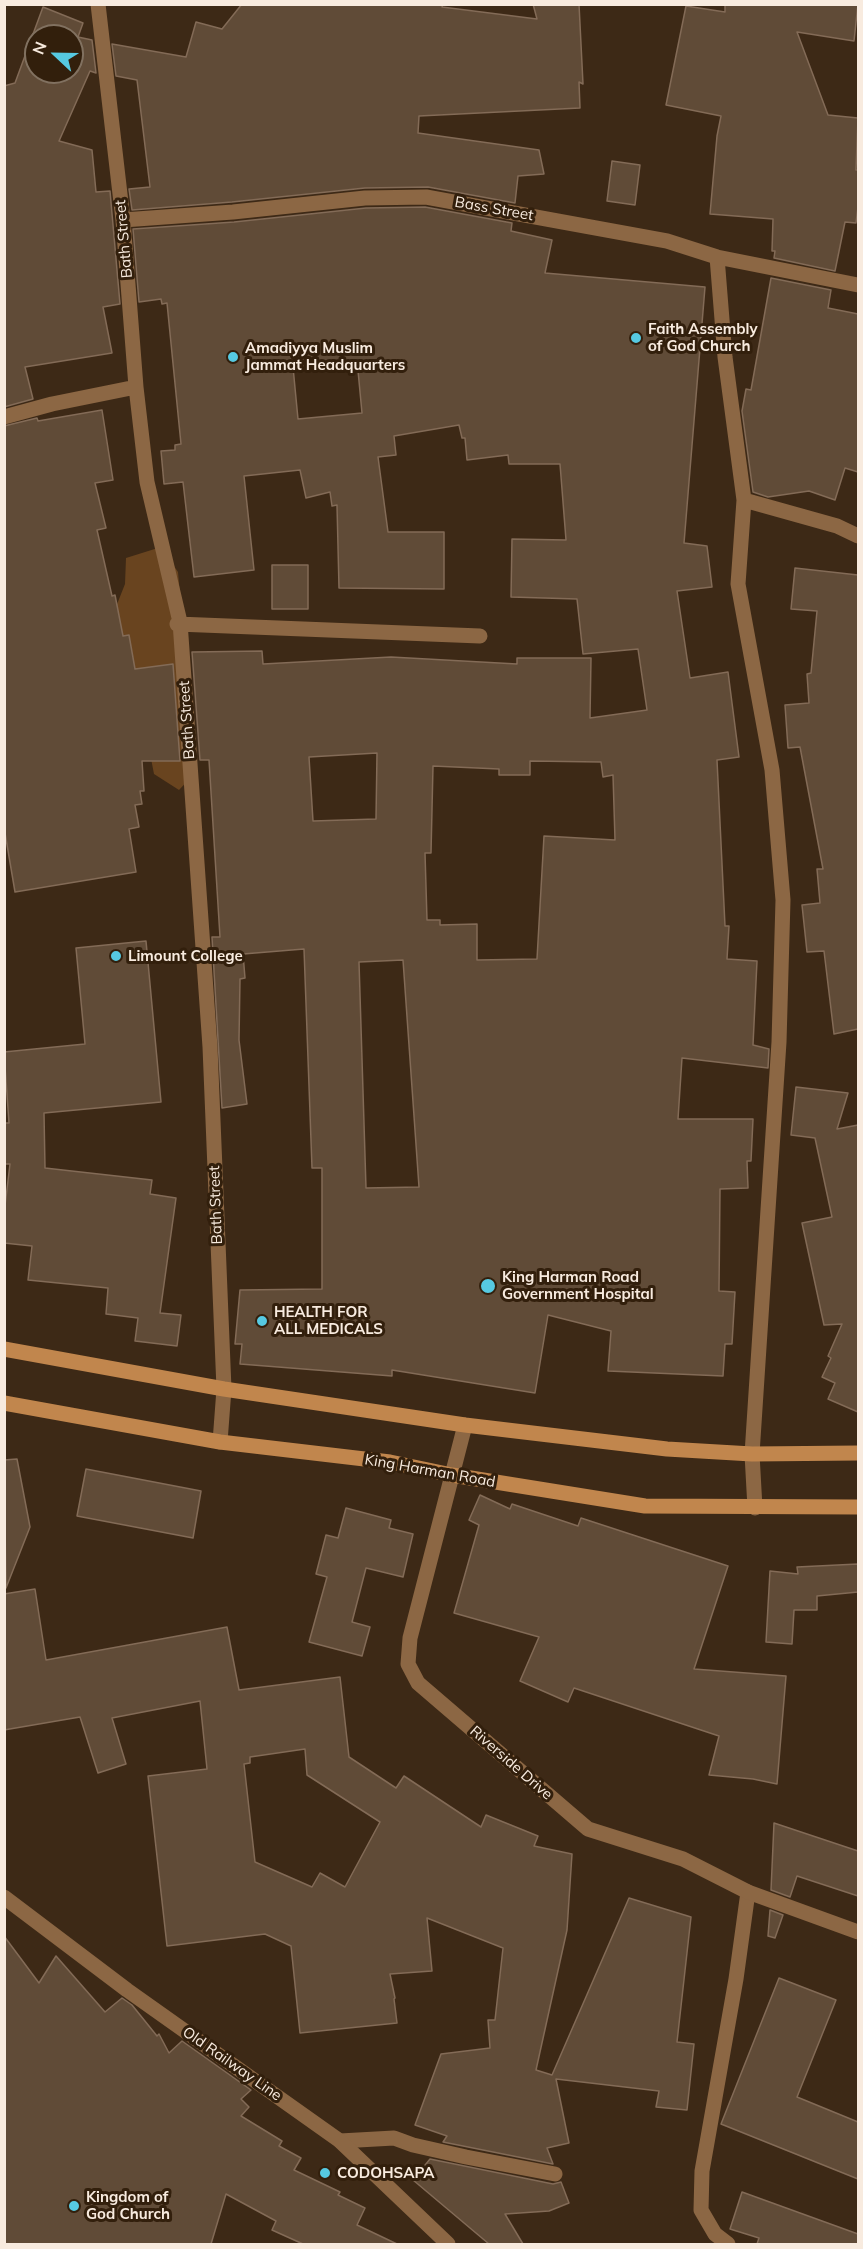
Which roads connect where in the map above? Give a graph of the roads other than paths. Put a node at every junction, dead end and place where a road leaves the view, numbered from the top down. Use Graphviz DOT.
graph roads {
  1 [pos="98,4"];
  2 [pos="123,220"];
  3 [pos="717,257"];
  4 [pos="858,285"];
  5 [pos="136,387"];
  6 [pos="4,417"];
  7 [pos="744,500"];
  8 [pos="858,536"];
  9 [pos="180,622"];
  10 [pos="480,636"];
  11 [pos="4,1349"];
  12 [pos="224,1389"];
  13 [pos="4,1403"];
  14 [pos="465,1425"];
  15 [pos="220,1442"];
  16 [pos="858,1453"];
  17 [pos="752,1454"];
  18 [pos="452,1475"];
  19 [pos="858,1507"];
  20 [pos="755,1508"];
  21 [pos="748,1892"];
  22 [pos="4,1897"];
  23 [pos="858,1932"];
  24 [pos="340,2141"];
  25 [pos="555,2174"];
  26 [pos="448,2244"];
  27 [pos="728,2244"];
  1 -- 2 [label="street, Bath Street"];
  2 -- 3 [label="street, Bass Street"];
  2 -- 5 [label="street, Bath Street"];
  3 -- 4 [label="street, Bass Street"];
  3 -- 7 [label="street"];
  5 -- 6 [label="street"];
  5 -- 9 [label="street, Bath Street"];
  7 -- 8 [label="street"];
  7 -- 17 [label="street"];
  9 -- 10 [label="street"];
  9 -- 12 [label="street, Bath Street"];
  11 -- 12 [label="main road"];
  12 -- 14 [label="main road"];
  12 -- 15 [label="street, Bath Street"];
  13 -- 15 [label="main road, King Harman Road"];
  14 -- 17 [label="main road"];
  14 -- 18 [label="street, Riverside Drive"];
  15 -- 18 [label="main road, King Harman Road"];
  16 -- 17 [label="main road"];
  17 -- 20 [label="street"];
  18 -- 20 [label="main road, King Harman Road"];
  18 -- 21 [label="street, Riverside Drive"];
  19 -- 20 [label="main road, King Harman Road"];
  21 -- 23 [label="street, Riverside Drive"];
  21 -- 27 [label="street"];
  22 -- 24 [label="street, Old Railway Line"];
  24 -- 25 [label="street"];
  24 -- 26 [label="street, Old Railway Line"];
}
